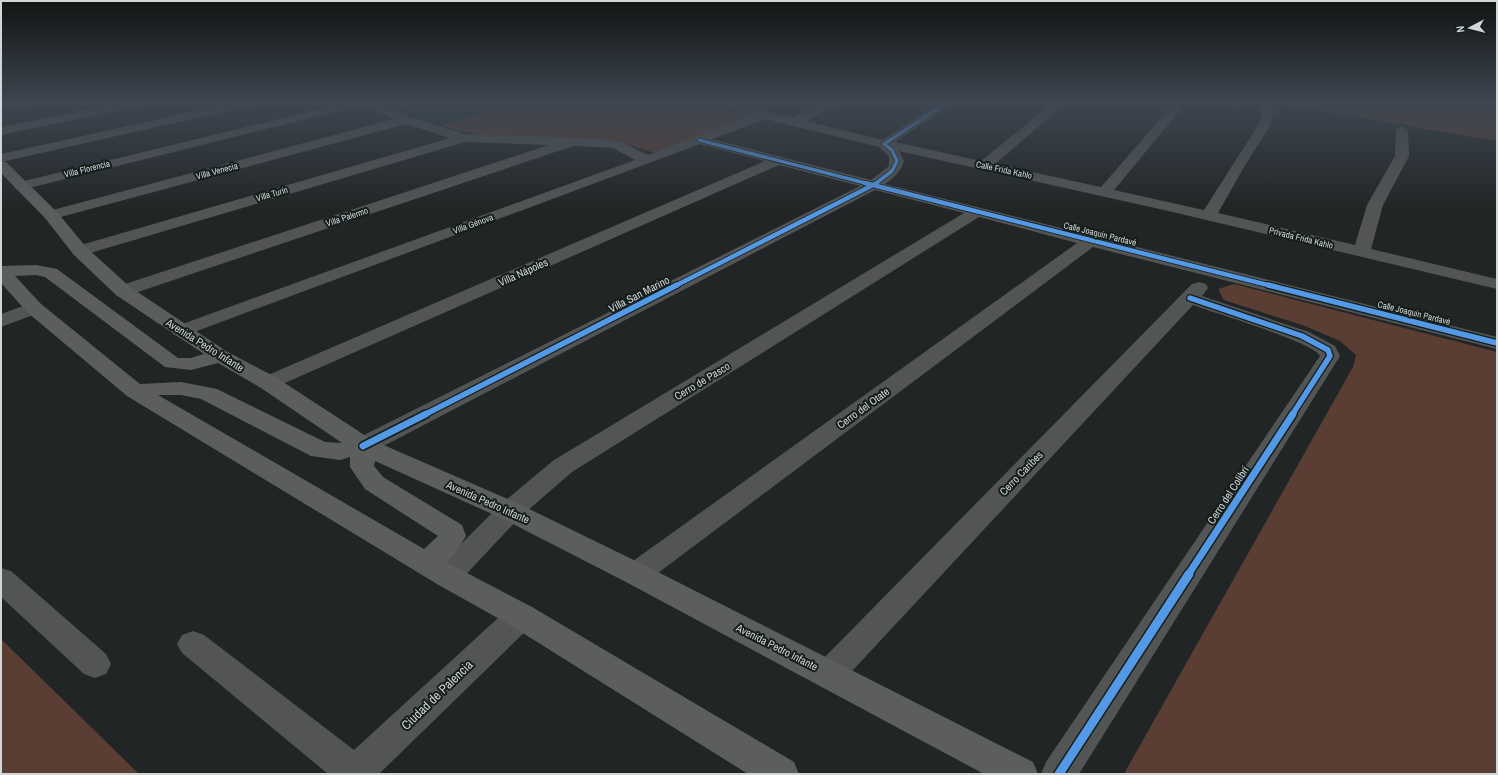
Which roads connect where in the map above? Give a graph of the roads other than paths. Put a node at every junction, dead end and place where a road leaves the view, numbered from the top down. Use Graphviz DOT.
graph roads {
  1 [pos="126,138"];
  2 [pos="182,138"];
  3 [pos="338,138"];
  4 [pos="464,138"];
  5 [pos="468,138"];
  6 [pos="704,138"];
  7 [pos="859,138"];
  8 [pos="893,138"];
  9 [pos="1018,138"];
  10 [pos="1150,138"];
  11 [pos="1256,138"];
  12 [pos="1402,138"];
  13 [pos="699,140"];
  14 [pos="570,142"];
  15 [pos="884,144"];
  16 [pos="647,160"];
  17 [pos="777,161"];
  18 [pos="984,166"];
  19 [pos="7,173"];
  20 [pos="874,185"];
  21 [pos="1104,192"];
  22 [pos="977,212"];
  23 [pos="51,215"];
  24 [pos="1208,216"];
  25 [pos="1090,241"];
  26 [pos="80,251"];
  27 [pos="1361,253"];
  28 [pos="1,272"];
  29 [pos="1214,272"];
  30 [pos="1497,284"];
  31 [pos="123,292"];
  32 [pos="1190,298"];
  33 [pos="34,308"];
  34 [pos="1,321"];
  35 [pos="181,331"];
  36 [pos="1497,343"];
  37 [pos="219,355"];
  38 [pos="270,383"];
  39 [pos="135,391"];
  40 [pos="363,446"];
  41 [pos="510,511"];
  42 [pos="436,569"];
  43 [pos="636,574"];
  44 [pos="1,579"];
  45 [pos="520,616"];
  46 [pos="193,644"];
  47 [pos="95,664"];
  48 [pos="829,674"];
  49 [pos="355,774"];
  50 [pos="781,774"];
  51 [pos="1020,774"];
  52 [pos="1059,774"];
  1 -- 19 [label="street"];
  2 -- 19 [label="street, Villa Florencia"];
  3 -- 23 [label="street, Villa Venecia"];
  4 -- 26 [label="street, Villa Turín"];
  5 -- 14 [label="street"];
  6 -- 13 [label="street, Villa Génova"];
  7 -- 15 [label="street, Calle Frida Kahlo"];
  8 -- 15 [label="street"];
  9 -- 18 [label="street"];
  10 -- 21 [label="street"];
  11 -- 24 [label="street"];
  12 -- 27 [label="street"];
  13 -- 16 [label="street, Villa Génova"];
  13 -- 17 [label="street, Calle Joaquín Pardavé"];
  14 -- 16 [label="street"];
  14 -- 31 [label="street, Villa Palermo"];
  15 -- 18 [label="street, Calle Frida Kahlo"];
  15 -- 20 [label="street, Villa San Marino"];
  16 -- 35 [label="street, Villa Génova"];
  17 -- 20 [label="street, Calle Joaquín Pardavé"];
  17 -- 38 [label="street, Villa Nápoles"];
  18 -- 21 [label="street, Calle Frida Kahlo"];
  19 -- 23 [label="main road, Avenida Pedro Infante"];
  20 -- 22 [label="street, Calle Joaquín Pardavé"];
  20 -- 40 [label="street, Villa San Marino"];
  21 -- 24 [label="street, Privada Frida Kahlo"];
  22 -- 25 [label="street, Calle Joaquín Pardavé"];
  22 -- 41 [label="street, Cerro de Pasco"];
  23 -- 26 [label="main road, Avenida Pedro Infante"];
  24 -- 27 [label="street, Privada Frida Kahlo"];
  25 -- 29 [label="street, Calle Joaquín Pardavé"];
  25 -- 43 [label="street, Cerro del Otate"];
  26 -- 31 [label="main road, Avenida Pedro Infante"];
  27 -- 30 [label="street, Privada Frida Kahlo"];
  28 -- 33 [label="main road"];
  28 -- 37 [label="main road"];
  29 -- 32 [label="street, Cerro Caribes"];
  29 -- 36 [label="street, Calle Joaquín Pardavé"];
  31 -- 35 [label="main road, Avenida Pedro Infante"];
  32 -- 48 [label="street, Cerro Caribes"];
  32 -- 52 [label="street, Cerro del Colibrí"];
  33 -- 34 [label="street"];
  33 -- 39 [label="main road"];
  35 -- 37 [label="main road, Avenida Pedro Infante"];
  37 -- 38 [label="main road, Avenida Pedro Infante"];
  38 -- 40 [label="main road, Avenida Pedro Infante"];
  39 -- 40 [label="main road"];
  39 -- 42 [label="main road"];
  40 -- 41 [label="main road, Avenida Pedro Infante"];
  40 -- 42 [label="main road"];
  41 -- 42 [label="street, Cerro de Pasco"];
  41 -- 43 [label="main road, Avenida Pedro Infante"];
  42 -- 45 [label="main road"];
  43 -- 48 [label="main road, Avenida Pedro Infante"];
  44 -- 47 [label="street"];
  45 -- 49 [label="street, Ciudad de Palencia"];
  45 -- 50 [label="main road"];
  46 -- 49 [label="street"];
  48 -- 51 [label="main road, Avenida Pedro Infante"];
}
